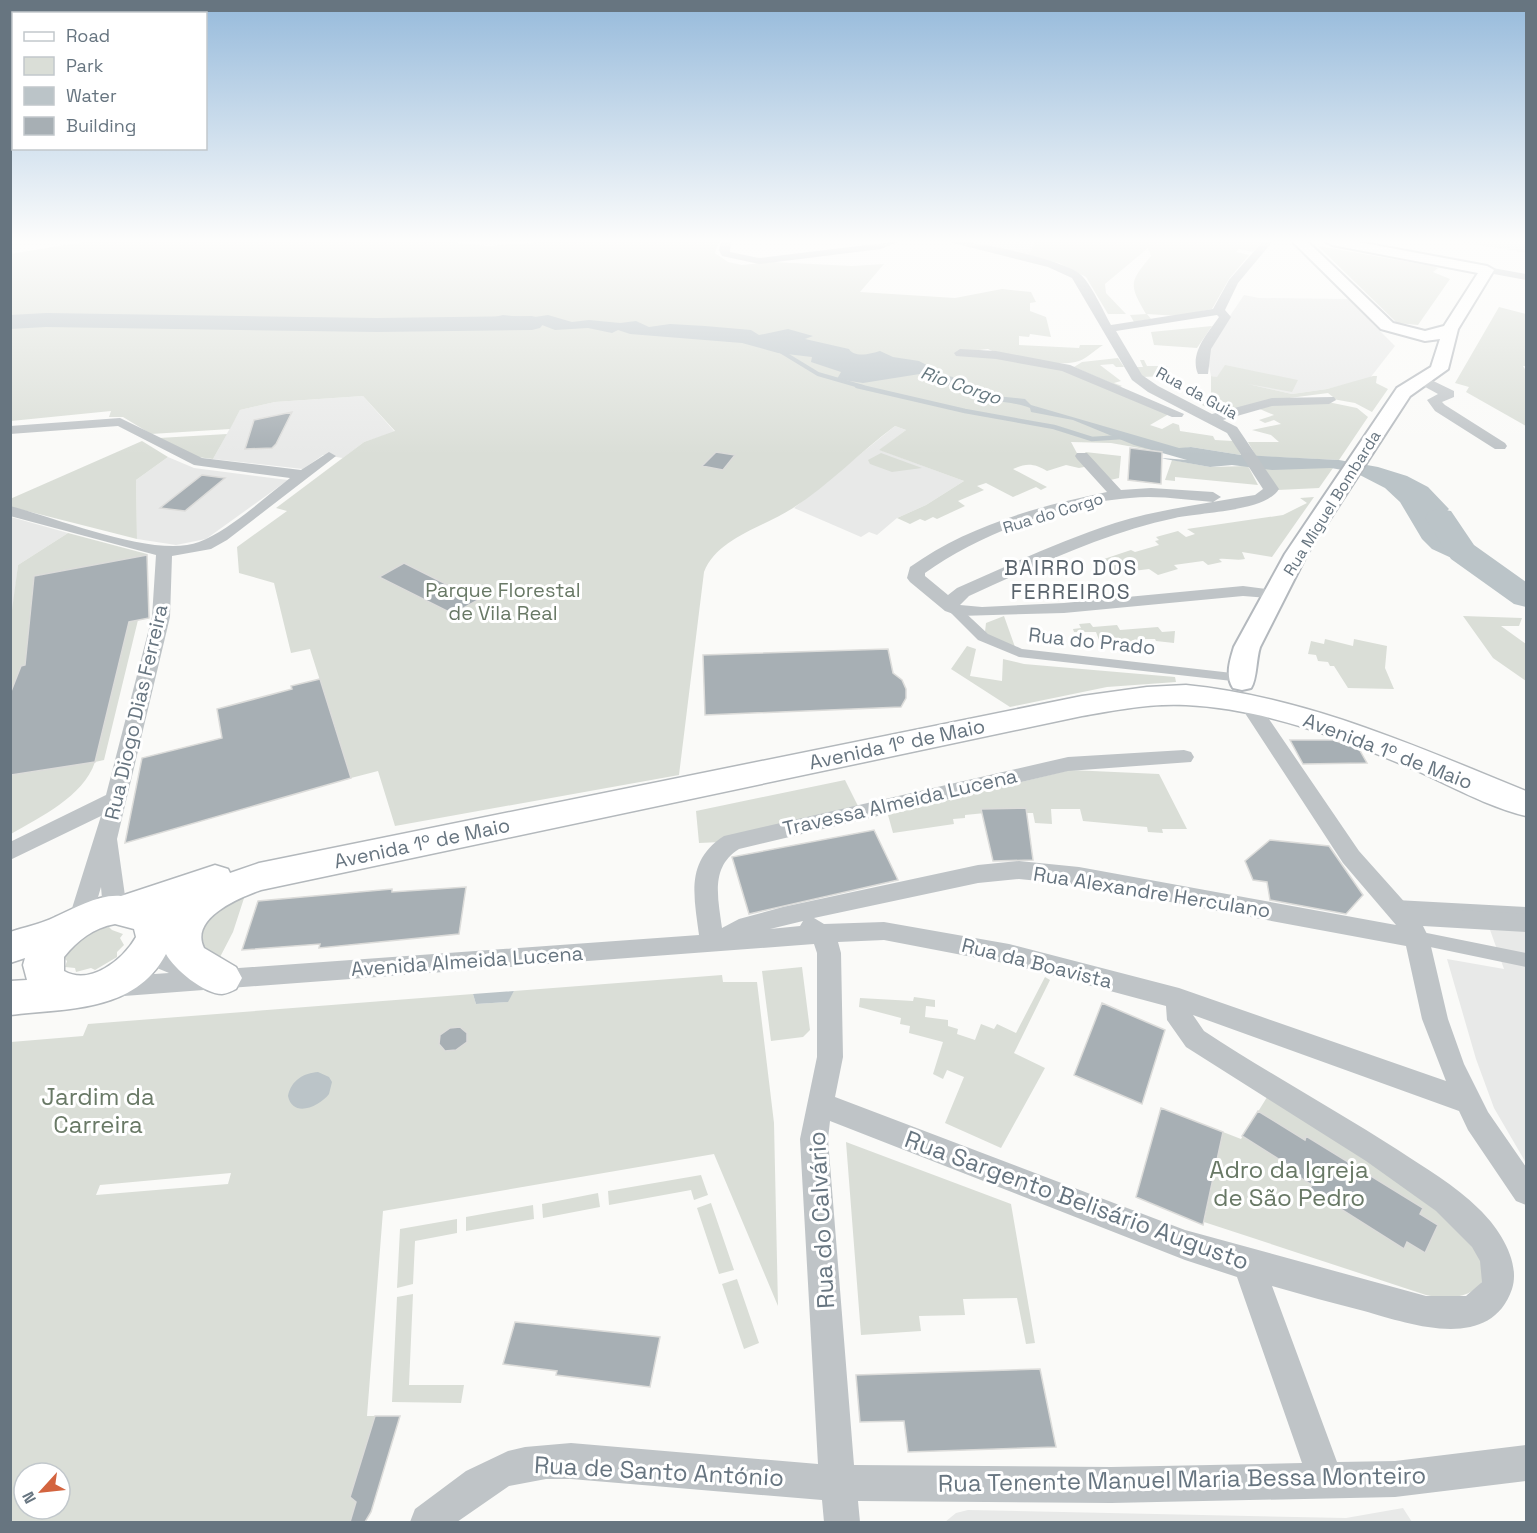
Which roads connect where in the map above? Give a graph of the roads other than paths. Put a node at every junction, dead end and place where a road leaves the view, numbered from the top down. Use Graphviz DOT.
graph roads {
  1 [pos="1099,313"];
  2 [pos="1214,313"];
  3 [pos="1221,313"];
  4 [pos="1371,313"];
  5 [pos="1460,313"];
  6 [pos="1108,329"];
  7 [pos="1450,329"];
  8 [pos="1412,335"];
  9 [pos="960,353"];
  10 [pos="1441,356"];
  11 [pos="1203,371"];
  12 [pos="1424,380"];
  13 [pos="1329,400"];
  14 [pos="1210,417"];
  15 [pos="10,430"];
  16 [pos="1500,446"];
  17 [pos="329,456"];
  18 [pos="1082,456"];
  19 [pos="304,475"];
  20 [pos="1118,495"];
  21 [pos="1253,500"];
  22 [pos="10,511"];
  23 [pos="164,551"];
  24 [pos="1275,595"];
  25 [pos="952,608"];
  26 [pos="1237,691"];
  27 [pos="1184,757"];
  28 [pos="1527,796"];
  29 [pos="115,800"];
  30 [pos="1527,804"];
  31 [pos="107,837"];
  32 [pos="10,852"];
  33 [pos="259,877"];
  34 [pos="888,893"];
  35 [pos="208,898"];
  36 [pos="120,910"];
  37 [pos="1527,914"];
  38 [pos="783,916"];
  39 [pos="1406,920"];
  40 [pos="1527,923"];
  41 [pos="75,924"];
  42 [pos="894,932"];
  43 [pos="153,942"];
  44 [pos="712,944"];
  45 [pos="825,946"];
  46 [pos="10,948"];
  47 [pos="596,952"];
  48 [pos="1527,960"];
  49 [pos="222,978"];
  50 [pos="86,989"];
  51 [pos="10,998"];
  52 [pos="1179,999"];
  53 [pos="1469,1102"];
  54 [pos="819,1104"];
  55 [pos="1527,1191"];
  56 [pos="1248,1264"];
  57 [pos="1527,1463"];
  58 [pos="1326,1480"];
  59 [pos="837,1483"];
  60 [pos="428,1522"];
  61 [pos="842,1522"];
  1 -- 6 [label="street, Rua da Guia"];
  2 -- 6 [label="street"];
  3 -- 11 [label="street"];
  4 -- 8 [label="main road"];
  5 -- 7 [label="main road"];
  6 -- 14 [label="street, Rua da Guia"];
  7 -- 8 [label="main road"];
  7 -- 10 [label="main road"];
  8 -- 10 [label="main road"];
  9 -- 14 [label="street"];
  10 -- 12 [label="main road"];
  12 -- 16 [label="street"];
  12 -- 24 [label="main road, Rua Miguel Bombarda"];
  13 -- 14 [label="street"];
  14 -- 21 [label="street, Rua da Guia"];
  15 -- 19 [label="street"];
  17 -- 19 [label="street"];
  18 -- 20 [label="street"];
  19 -- 23 [label="street"];
  20 -- 21 [label="street, Rua do Corgo"];
  20 -- 25 [label="street, Rua do Corgo"];
  21 -- 25 [label="street"];
  22 -- 23 [label="street"];
  23 -- 29 [label="street, Rua Diogo Dias Ferreira"];
  24 -- 25 [label="street"];
  24 -- 26 [label="main road, Rua Miguel Bombarda"];
  25 -- 26 [label="street, Rua do Prado"];
  26 -- 28 [label="main road"];
  26 -- 30 [label="main road, Avenida 1º de Maio"];
  26 -- 33 [label="main road, Avenida 1º de Maio"];
  26 -- 39 [label="street"];
  27 -- 44 [label="street, Travessa Almeida Lucena"];
  29 -- 31 [label="street, Rua Diogo Dias Ferreira"];
  29 -- 32 [label="street"];
  31 -- 36 [label="street"];
  31 -- 41 [label="street"];
  33 -- 35 [label="main road, Avenida 1º de Maio"];
  33 -- 36 [label="main road, Avenida 1º de Maio"];
  34 -- 38 [label="street, Avenida Almeida Lucena"];
  34 -- 39 [label="street, Rua Alexandre Herculano"];
  35 -- 43 [label="main road, Avenida 1º de Maio"];
  35 -- 49 [label="main road"];
  36 -- 41 [label="main road, Avenida 1º de Maio"];
  36 -- 43 [label="main road"];
  37 -- 39 [label="street"];
  38 -- 44 [label="street, Avenida Almeida Lucena"];
  38 -- 45 [label="street"];
  39 -- 40 [label="street, Rua Alexandre Herculano"];
  39 -- 48 [label="street"];
  39 -- 53 [label="street"];
  41 -- 46 [label="main road, Avenida 1º de Maio"];
  41 -- 50 [label="main road"];
  42 -- 45 [label="street, Avenida Almeida Lucena"];
  42 -- 52 [label="street, Rua da Boavista"];
  43 -- 49 [label="street, Avenida Almeida Lucena"];
  43 -- 50 [label="main road, Avenida 1º de Maio"];
  44 -- 45 [label="street, Avenida Almeida Lucena"];
  44 -- 47 [label="street, Avenida Almeida Lucena"];
  45 -- 47 [label="street"];
  45 -- 54 [label="street, Rua do Calvário"];
  47 -- 49 [label="street, Avenida Almeida Lucena"];
  49 -- 50 [label="street, Avenida Almeida Lucena"];
  50 -- 51 [label="main road"];
  52 -- 53 [label="street, Rua da Boavista"];
  52 -- 56 [label="street, Rua Sargento Belisário Augusto"];
  53 -- 55 [label="street"];
  54 -- 56 [label="street, Rua Sargento Belisário Augusto"];
  54 -- 59 [label="street, Rua do Calvário"];
  56 -- 58 [label="street"];
  57 -- 58 [label="street, Rua Tenente Manuel Maria Bessa Monteiro"];
  58 -- 59 [label="street, Rua Tenente Manuel Maria Bessa Monteiro"];
  59 -- 60 [label="street, Rua de Santo António"];
  59 -- 61 [label="street, Rua do Calvário"];
}
